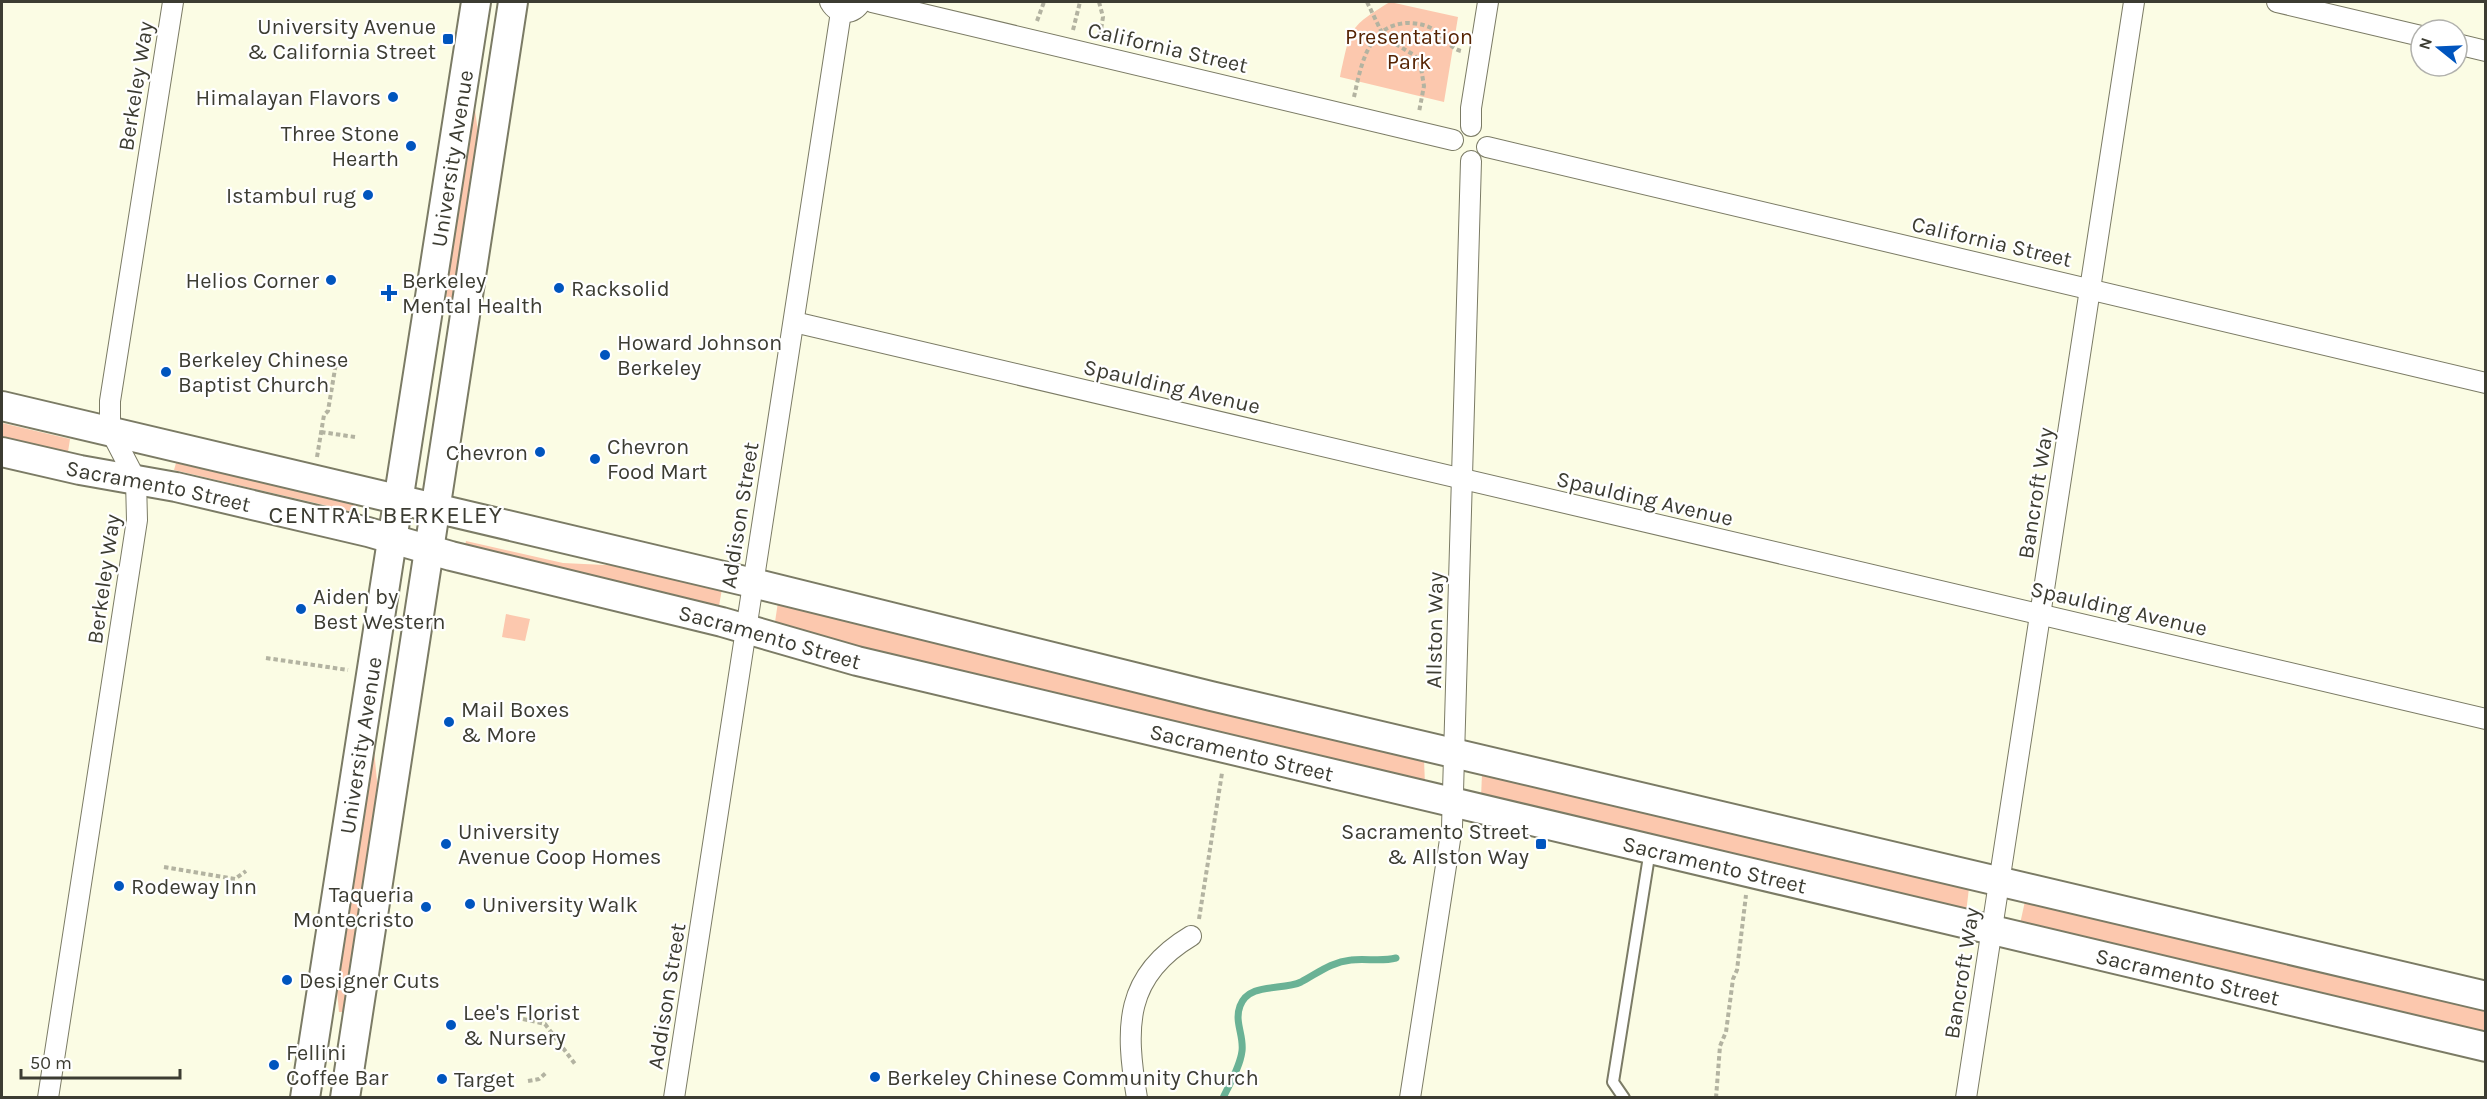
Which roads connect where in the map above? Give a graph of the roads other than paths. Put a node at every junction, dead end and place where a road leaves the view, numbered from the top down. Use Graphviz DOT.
graph roads {
  1 [pos="173,2"];
  2 [pos="476,2"];
  3 [pos="513,2"];
  4 [pos="861,2"];
  5 [pos="872,2"];
  6 [pos="1488,2"];
  7 [pos="2134,2"];
  8 [pos="2277,2"];
  9 [pos="836,7"];
  10 [pos="2409,33"];
  11 [pos="2469,47"];
  12 [pos="2486,51"];
  13 [pos="1471,126"];
  14 [pos="1453,140"];
  15 [pos="1486,147"];
  16 [pos="1471,161"];
  17 [pos="2090,289"];
  18 [pos="794,322"];
  19 [pos="2486,382"];
  20 [pos="2,406"];
  21 [pos="110,430"];
  22 [pos="2,452"];
  23 [pos="136,480"];
  24 [pos="1462,480"];
  25 [pos="399,500"];
  26 [pos="436,508"];
  27 [pos="392,539"];
  28 [pos="430,550"];
  29 [pos="753,583"];
  30 [pos="2041,615"];
  31 [pos="747,629"];
  32 [pos="2486,719"];
  33 [pos="1455,753"];
  34 [pos="1453,803"];
  35 [pos="1650,850"];
  36 [pos="2000,882"];
  37 [pos="1992,931"];
  38 [pos="1191,936"];
  39 [pos="2486,996"];
  40 [pos="2486,1047"];
  41 [pos="48,1098"];
  42 [pos="305,1098"];
  43 [pos="345,1098"];
  44 [pos="674,1098"];
  45 [pos="1137,1098"];
  46 [pos="1410,1098"];
  47 [pos="1624,1098"];
  48 [pos="1966,1098"];
  1 -- 21 [label="street, Berkeley Way"];
  2 -- 25 [label="street, University Avenue"];
  3 -- 26 [label="street, University Avenue"];
  4 -- 9 [label="street"];
  5 -- 14 [label="street, California Street"];
  6 -- 13 [label="street"];
  7 -- 17 [label="street, Bancroft Way"];
  8 -- 10 [label="street"];
  9 -- 18 [label="street, Addison Street"];
  11 -- 12 [label="street"];
  13 -- 14 [label="street"];
  13 -- 15 [label="street"];
  14 -- 16 [label="street"];
  15 -- 16 [label="street"];
  15 -- 17 [label="street, California Street"];
  16 -- 24 [label="street, Allston Way"];
  17 -- 19 [label="street, California Street"];
  17 -- 30 [label="street, Bancroft Way"];
  18 -- 24 [label="street, Spaulding Avenue"];
  18 -- 29 [label="street, Addison Street"];
  20 -- 21 [label="street, Sacramento Street"];
  21 -- 23 [label="street, Berkeley Way"];
  21 -- 25 [label="street, Sacramento Street"];
  22 -- 23 [label="street, Sacramento Street"];
  23 -- 27 [label="street, Sacramento Street"];
  23 -- 41 [label="street, Berkeley Way"];
  24 -- 30 [label="street, Spaulding Avenue"];
  24 -- 33 [label="street, Allston Way"];
  25 -- 26 [label="street, Sacramento Street"];
  25 -- 27 [label="street, University Avenue"];
  26 -- 28 [label="street, University Avenue"];
  26 -- 29 [label="street, Sacramento Street"];
  27 -- 28 [label="street, Sacramento Street"];
  27 -- 42 [label="street, University Avenue"];
  28 -- 31 [label="street, Sacramento Street"];
  28 -- 43 [label="street, University Avenue"];
  29 -- 31 [label="street, Addison Street"];
  29 -- 33 [label="street, Sacramento Street"];
  30 -- 32 [label="street, Spaulding Avenue"];
  30 -- 36 [label="street, Bancroft Way"];
  31 -- 34 [label="street, Sacramento Street"];
  31 -- 44 [label="street, Addison Street"];
  33 -- 34 [label="street, Allston Way"];
  33 -- 36 [label="street, Sacramento Street"];
  34 -- 35 [label="street, Sacramento Street"];
  34 -- 46 [label="street, Allston Way"];
  35 -- 37 [label="street, Sacramento Street"];
  35 -- 47 [label="lane"];
  36 -- 37 [label="street, Bancroft Way"];
  36 -- 39 [label="street, Sacramento Street"];
  37 -- 40 [label="street, Sacramento Street"];
  37 -- 48 [label="street, Bancroft Way"];
  38 -- 45 [label="street"];
}
